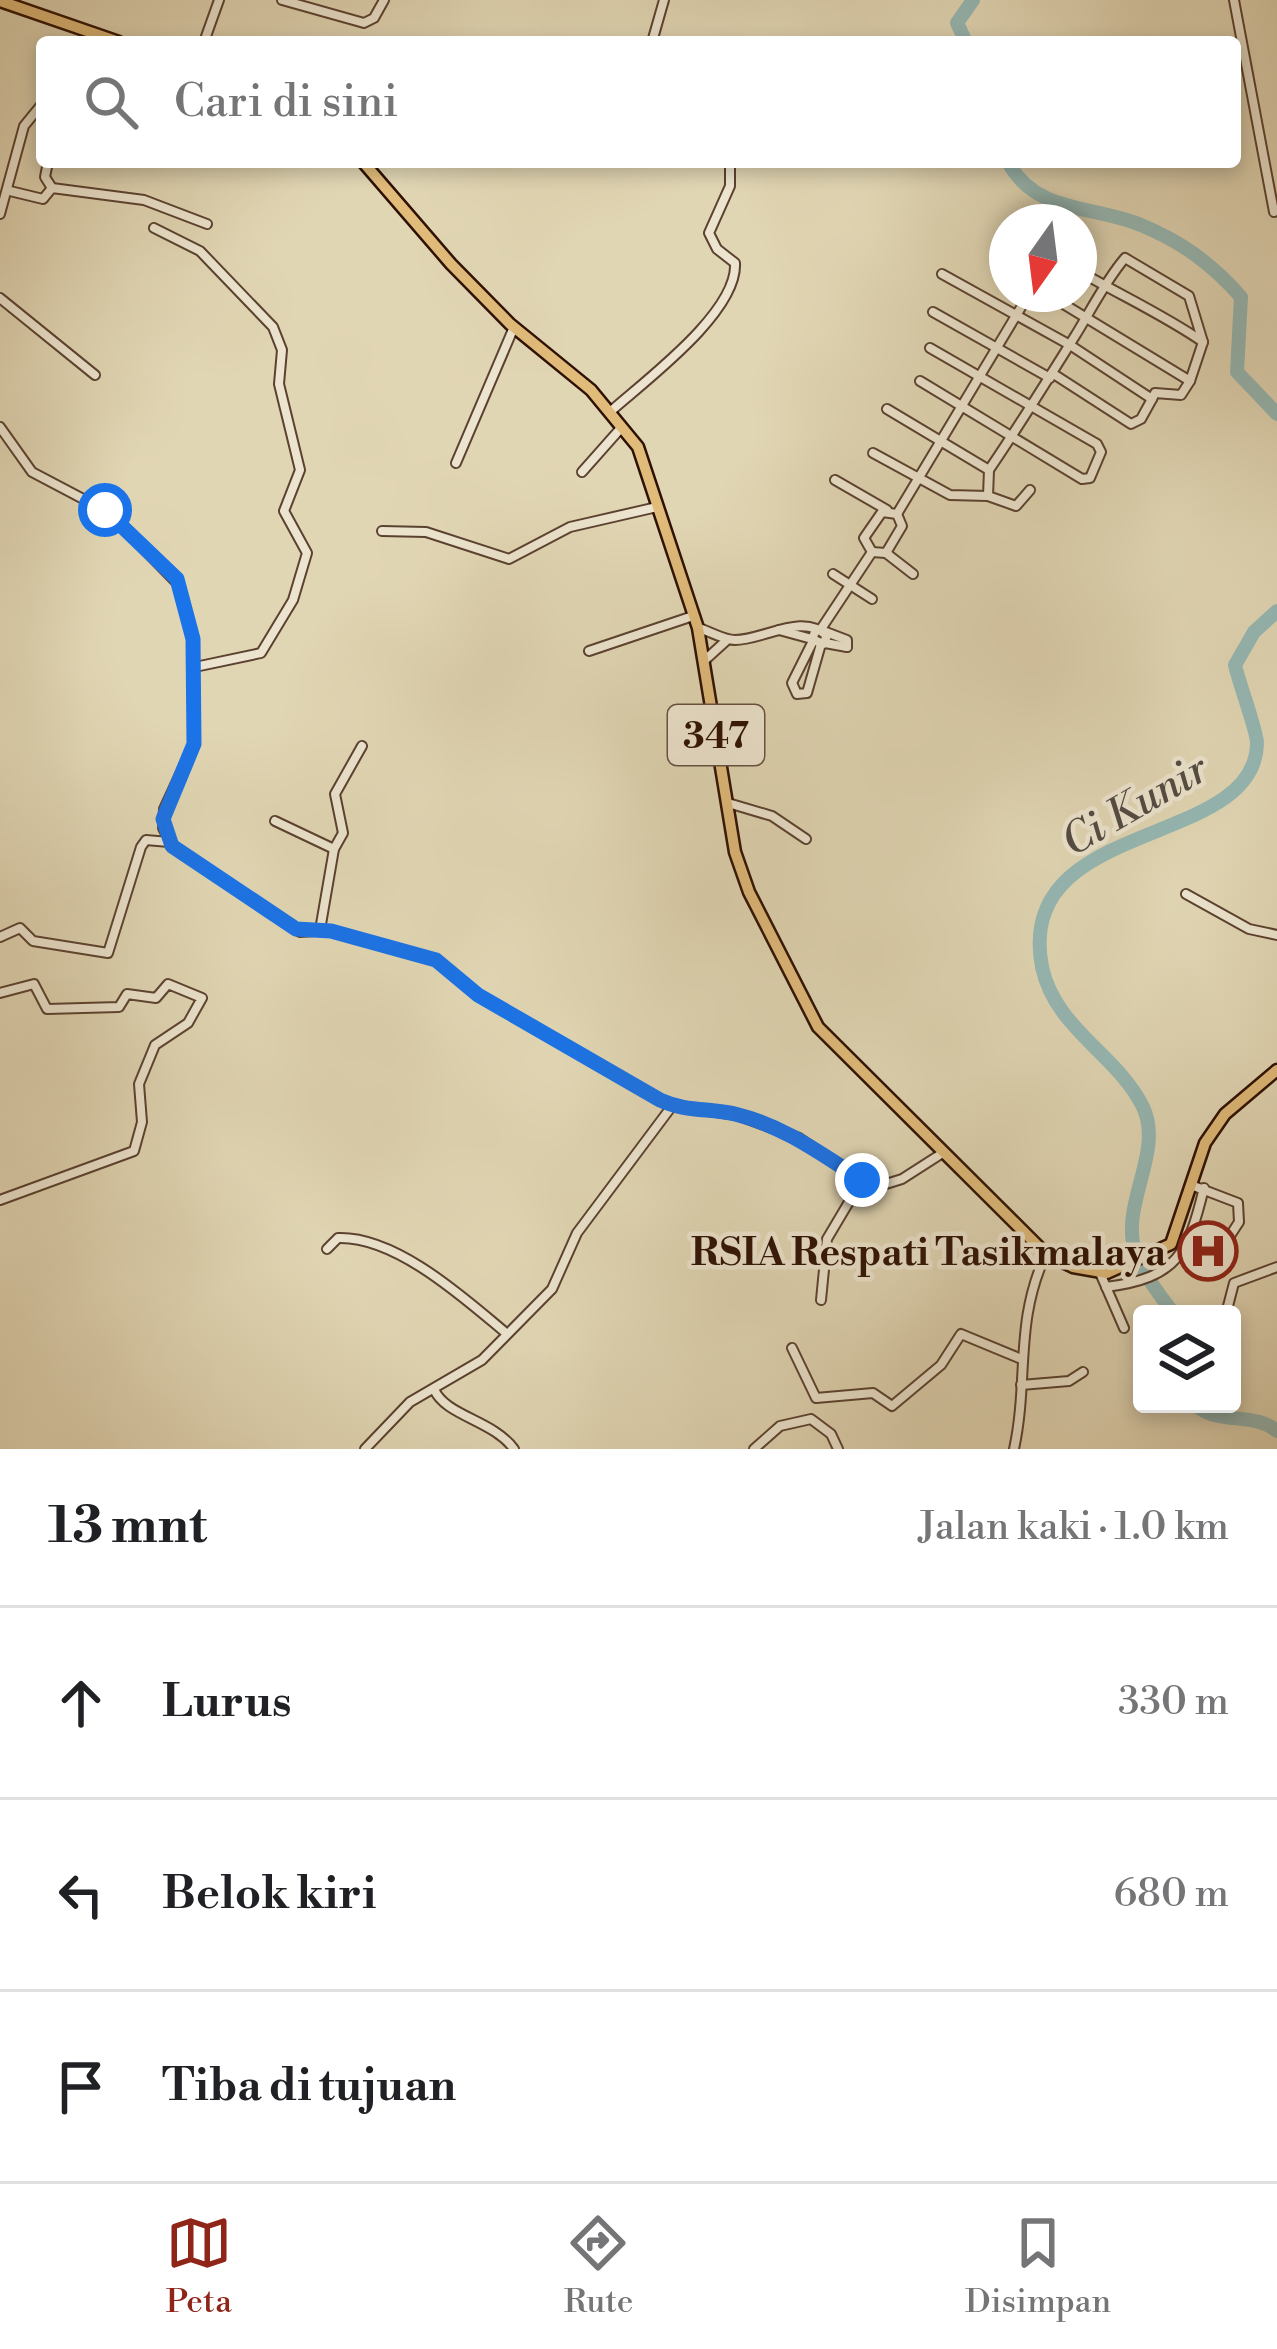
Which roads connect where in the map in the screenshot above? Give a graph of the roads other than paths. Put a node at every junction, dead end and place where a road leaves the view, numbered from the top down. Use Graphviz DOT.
graph roads {
  1 [pos="219,0"];
  2 [pos="282,0"];
  3 [pos="384,0"];
  4 [pos="664,0"];
  5 [pos="1234,0"];
  6 [pos="0,1"];
  7 [pos="83,36"];
  8 [pos="206,36"];
  9 [pos="654,36"];
  10 [pos="1241,36"];
  11 [pos="1241,37"];
  12 [pos="36,111"];
  13 [pos="47,168"];
  14 [pos="368,168"];
  15 [pos="730,168"];
  16 [pos="52,188"];
  17 [pos="10,190"];
  18 [pos="1274,212"];
  19 [pos="0,214"];
  20 [pos="207,224"];
  21 [pos="154,228"];
  22 [pos="942,274"];
  23 [pos="1097,281"];
  24 [pos="1106,286"];
  25 [pos="989,297"];
  26 [pos="0,298"];
  27 [pos="933,312"];
  28 [pos="1017,312"];
  29 [pos="1020,312"];
  30 [pos="1077,312"];
  31 [pos="1087,318"];
  32 [pos="514,327"];
  33 [pos="1203,343"];
  34 [pos="1070,345"];
  35 [pos="930,348"];
  36 [pos="996,348"];
  37 [pos="95,375"];
  38 [pos="980,375"];
  39 [pos="1051,376"];
  40 [pos="1190,381"];
  41 [pos="920,382"];
  42 [pos="1152,399"];
  43 [pos="1032,403"];
  44 [pos="962,405"];
  45 [pos="886,409"];
  46 [pos="611,411"];
  47 [pos="622,426"];
  48 [pos="0,428"];
  49 [pos="1013,435"];
  50 [pos="940,442"];
  51 [pos="873,452"];
  52 [pos="456,463"];
  53 [pos="989,470"];
  54 [pos="582,472"];
  55 [pos="918,479"];
  56 [pos="835,480"];
  57 [pos="1030,490"];
  58 [pos="988,496"];
  59 [pos="659,506"];
  60 [pos="893,512"];
  61 [pos="382,530"];
  62 [pos="872,552"];
  63 [pos="886,554"];
  64 [pos="832,574"];
  65 [pos="913,574"];
  66 [pos="850,585"];
  67 [pos="872,598"];
  68 [pos="695,622"];
  69 [pos="819,637"];
  70 [pos="727,640"];
  71 [pos="589,651"];
  72 [pos="704,660"];
  73 [pos="195,667"];
  74 [pos="362,746"];
  75 [pos="728,803"];
  76 [pos="275,821"];
  77 [pos="806,839"];
  78 [pos="170,842"];
  79 [pos="334,849"];
  80 [pos="1186,894"];
  81 [pos="320,930"];
  82 [pos="1277,934"];
  83 [pos="0,937"];
  84 [pos="0,993"];
  85 [pos="1277,1070"];
  86 [pos="672,1106"];
  87 [pos="940,1154"];
  88 [pos="862,1180"];
  89 [pos="1198,1186"];
  90 [pos="0,1200"];
  91 [pos="1224,1245"];
  92 [pos="327,1249"];
  93 [pos="1046,1254"];
  94 [pos="1277,1267"];
  95 [pos="1104,1273"];
  96 [pos="1106,1287"];
  97 [pos="821,1300"];
  98 [pos="1228,1305"];
  99 [pos="1124,1328"];
  100 [pos="506,1333"];
  101 [pos="792,1348"];
  102 [pos="1019,1358"];
  103 [pos="1083,1372"];
  104 [pos="1021,1385"];
  105 [pos="434,1389"];
  106 [pos="816,1398"];
  107 [pos="814,1420"];
  108 [pos="365,1449"];
  109 [pos="514,1449"];
  110 [pos="754,1449"];
  111 [pos="838,1449"];
  112 [pos="1014,1449"];
  1 -- 8 [label="street"];
  2 -- 3 [label="street"];
  4 -- 9 [label="street"];
  5 -- 10 [label="street"];
  6 -- 7 [label="main road"];
  11 -- 18 [label="street"];
  12 -- 17 [label="street"];
  13 -- 16 [label="street"];
  14 -- 32 [label="main road, 347"];
  15 -- 46 [label="street"];
  16 -- 17 [label="street"];
  16 -- 20 [label="street"];
  17 -- 19 [label="street"];
  21 -- 73 [label="street"];
  22 -- 25 [label="street"];
  23 -- 24 [label="street"];
  24 -- 31 [label="street"];
  24 -- 33 [label="street"];
  24 -- 33 [label="street"];
  26 -- 37 [label="street"];
  27 -- 36 [label="street"];
  28 -- 36 [label="street"];
  29 -- 34 [label="street"];
  30 -- 31 [label="street"];
  31 -- 34 [label="street"];
  31 -- 40 [label="street"];
  32 -- 46 [label="main road, 347"];
  32 -- 52 [label="street"];
  33 -- 40 [label="street"];
  34 -- 39 [label="street"];
  34 -- 42 [label="street"];
  35 -- 38 [label="street"];
  36 -- 38 [label="street"];
  36 -- 39 [label="street"];
  38 -- 43 [label="street"];
  38 -- 44 [label="street"];
  39 -- 42 [label="street"];
  39 -- 43 [label="street"];
  40 -- 42 [label="street"];
  41 -- 44 [label="street"];
  43 -- 49 [label="street"];
  43 -- 49 [label="street"];
  44 -- 49 [label="street"];
  44 -- 50 [label="street"];
  45 -- 50 [label="street"];
  46 -- 47 [label="main road, 347"];
  47 -- 54 [label="street"];
  47 -- 59 [label="main road, 347"];
  48 -- 73 [label="street"];
  49 -- 53 [label="street"];
  50 -- 53 [label="street"];
  50 -- 55 [label="street"];
  51 -- 55 [label="street"];
  53 -- 58 [label="street"];
  55 -- 58 [label="street"];
  55 -- 60 [label="street"];
  56 -- 60 [label="street"];
  57 -- 58 [label="street"];
  59 -- 61 [label="street"];
  59 -- 68 [label="main road, 347"];
  60 -- 62 [label="street"];
  60 -- 63 [label="street"];
  62 -- 63 [label="street"];
  62 -- 66 [label="street"];
  63 -- 65 [label="street"];
  64 -- 66 [label="street"];
  66 -- 67 [label="street"];
  66 -- 69 [label="street"];
  68 -- 70 [label="street"];
  68 -- 71 [label="street"];
  68 -- 72 [label="main road, 347"];
  69 -- 69 [label="street"];
  69 -- 70 [label="street"];
  70 -- 72 [label="street"];
  72 -- 75 [label="main road, 347"];
  73 -- 78 [label="street"];
  74 -- 79 [label="street"];
  75 -- 77 [label="street"];
  75 -- 87 [label="main road, 347"];
  76 -- 79 [label="street"];
  78 -- 81 [label="street"];
  78 -- 83 [label="street"];
  79 -- 81 [label="street"];
  80 -- 82 [label="street"];
  81 -- 86 [label="street"];
  84 -- 90 [label="street"];
  85 -- 89 [label="main road"];
  86 -- 88 [label="street"];
  86 -- 100 [label="street"];
  87 -- 88 [label="street"];
  87 -- 93 [label="main road, 347"];
  88 -- 97 [label="street"];
  89 -- 91 [label="street"];
  89 -- 95 [label="main road"];
  89 -- 96 [label="street"];
  92 -- 100 [label="street"];
  93 -- 95 [label="main road, 347"];
  93 -- 102 [label="street"];
  94 -- 98 [label="street"];
  95 -- 96 [label="street"];
  96 -- 99 [label="street"];
  100 -- 105 [label="street"];
  101 -- 106 [label="street"];
  102 -- 104 [label="street"];
  102 -- 106 [label="street"];
  103 -- 104 [label="street"];
  104 -- 112 [label="street"];
  105 -- 108 [label="street"];
  105 -- 109 [label="street"];
  106 -- 107 [label="street"];
  107 -- 110 [label="street"];
  107 -- 111 [label="street"];
}
